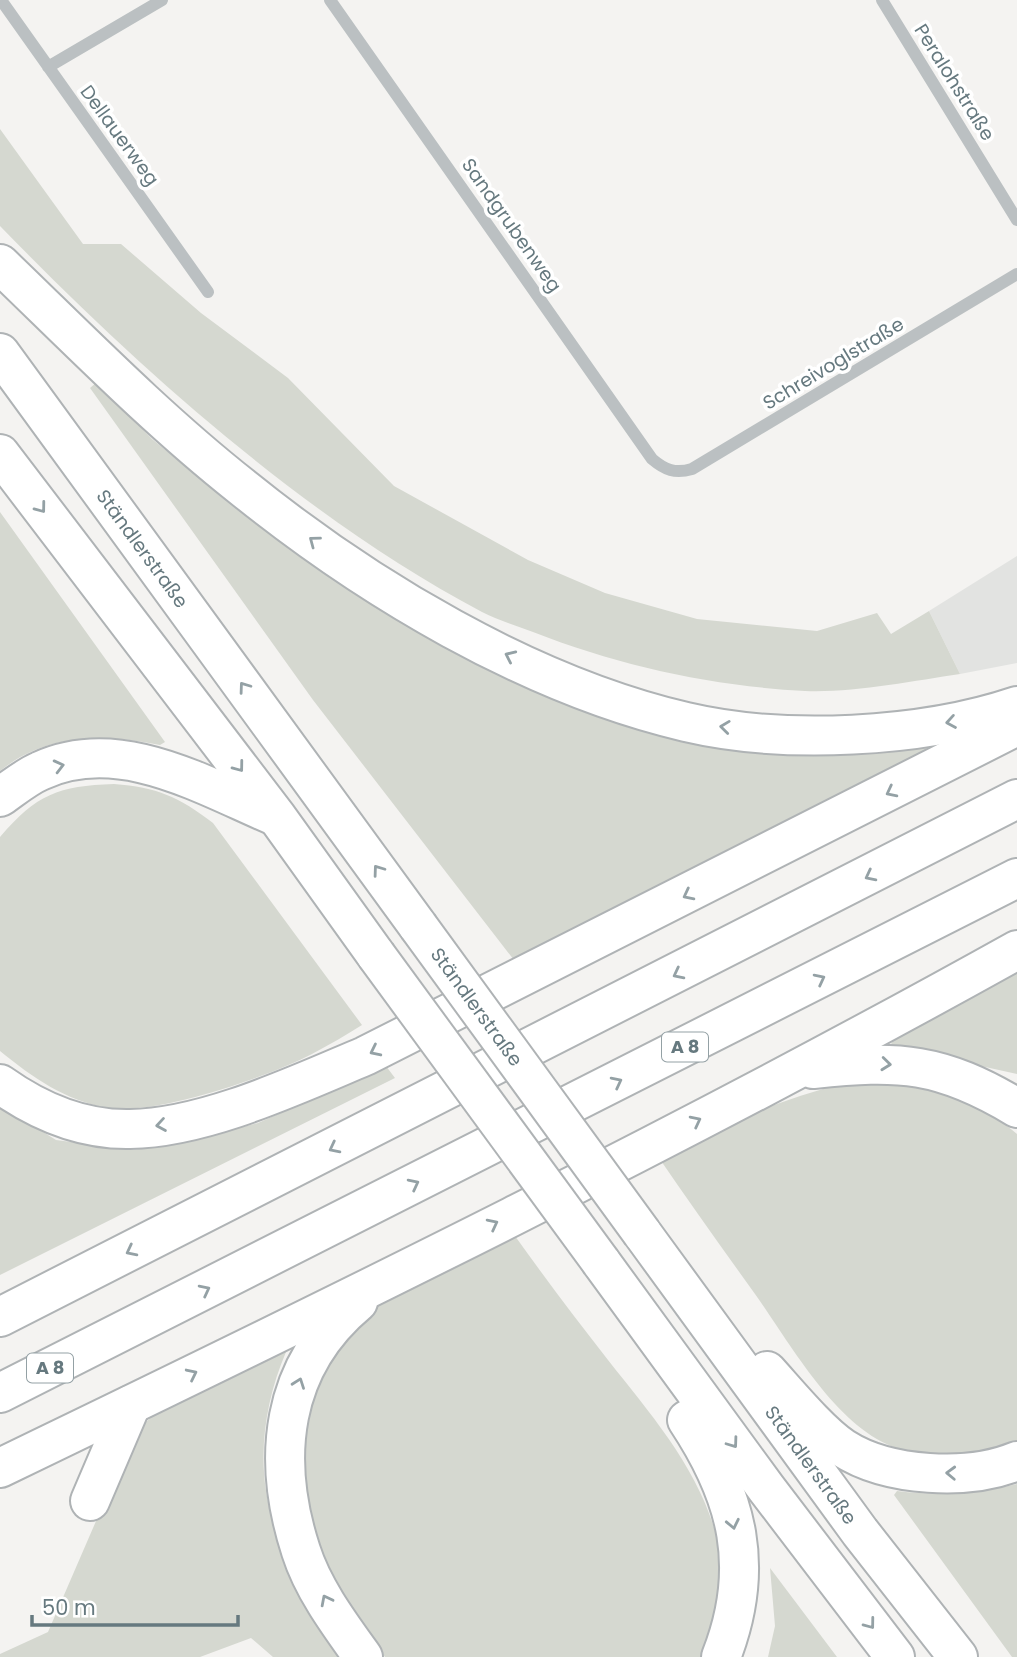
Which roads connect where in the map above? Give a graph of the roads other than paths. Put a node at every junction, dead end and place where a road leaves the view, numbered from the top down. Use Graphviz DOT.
graph roads {
  1 [pos="1,0"];
  2 [pos="162,0"];
  3 [pos="330,0"];
  4 [pos="882,0"];
  5 [pos="48,67"];
  6 [pos="1017,220"];
  7 [pos="0,264"];
  8 [pos="1017,274"];
  9 [pos="208,292"];
  10 [pos="0,353"];
  11 [pos="0,454"];
  12 [pos="665,470"];
  13 [pos="1017,706"];
  14 [pos="1017,726"];
  15 [pos="0,797"];
  16 [pos="1017,799"];
  17 [pos="277,817"];
  18 [pos="1017,878"];
  19 [pos="1017,950"];
  20 [pos="794,1071"];
  21 [pos="0,1084"];
  22 [pos="1017,1108"];
  23 [pos="611,1275"];
  24 [pos="389,1277"];
  25 [pos="694,1306"];
  26 [pos="0,1317"];
  27 [pos="0,1393"];
  28 [pos="131,1405"];
  29 [pos="1017,1461"];
  30 [pos="0,1468"];
  31 [pos="90,1502"];
  32 [pos="363,1657"];
  33 [pos="721,1657"];
  34 [pos="895,1657"];
  35 [pos="958,1657"];
  1 -- 5 [label="street, Dellauerweg"];
  2 -- 5 [label="street"];
  3 -- 12 [label="street, Sandgrubenweg"];
  4 -- 6 [label="street, Peralohstraße"];
  5 -- 9 [label="street, Dellauerweg"];
  13 -- 7 [label="highway, one-way"];
  8 -- 12 [label="street, Schreivoglstraße"];
  25 -- 10 [label="highway, Ständlerstraße, one-way, bridge"];
  11 -- 17 [label="highway, one-way"];
  14 -- 21 [label="highway, one-way"];
  15 -- 17 [label="highway, one-way"];
  16 -- 26 [label="highway, one-way"];
  17 -- 23 [label="highway, bridge"];
  27 -- 18 [label="highway, A 8, one-way"];
  19 -- 20 [label="highway"];
  20 -- 22 [label="highway, one-way"];
  24 -- 20 [label="highway, one-way"];
  23 -- 33 [label="highway, one-way"];
  23 -- 34 [label="highway, one-way"];
  28 -- 24 [label="highway, one-way"];
  32 -- 24 [label="highway, one-way"];
  29 -- 25 [label="highway, one-way"];
  25 -- 35 [label="highway, Ständlerstraße"];
  28 -- 30 [label="highway"];
  28 -- 31 [label="highway"];
}
